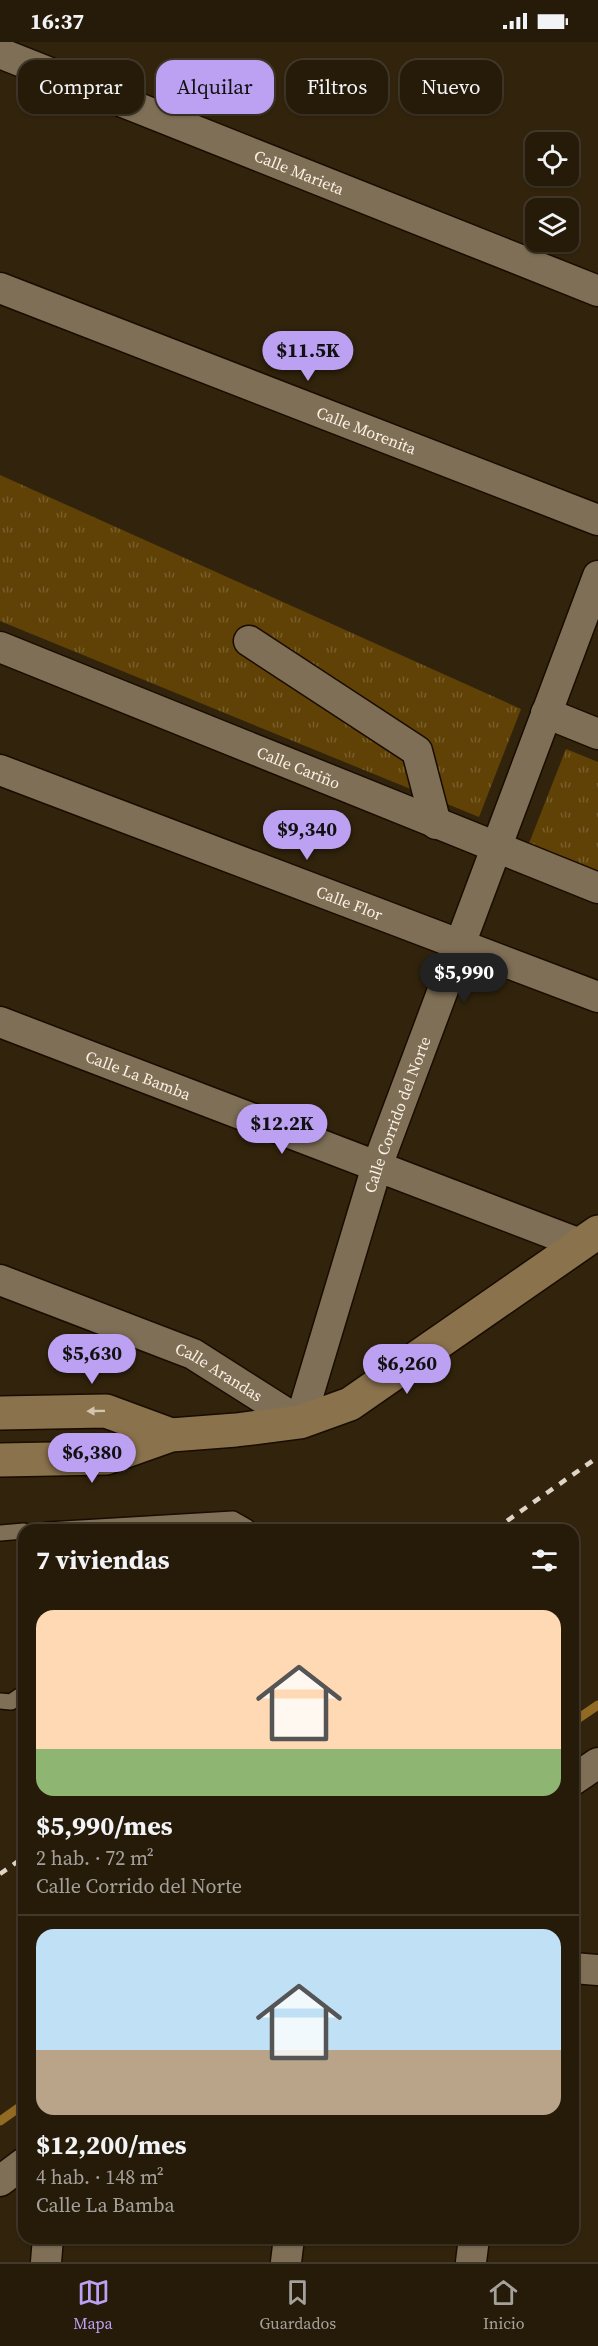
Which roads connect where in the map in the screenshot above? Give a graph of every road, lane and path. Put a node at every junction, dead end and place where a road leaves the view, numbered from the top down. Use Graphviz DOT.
graph roads {
  1 [pos="0,53"];
  2 [pos="0,288"];
  3 [pos="598,291"];
  4 [pos="598,520"];
  5 [pos="598,576"];
  6 [pos="249,641"];
  7 [pos="0,647"];
  8 [pos="546,713"];
  9 [pos="598,734"];
  10 [pos="0,770"];
  11 [pos="436,824"];
  12 [pos="496,847"];
  13 [pos="598,888"];
  14 [pos="461,946"];
  15 [pos="598,998"];
  16 [pos="0,1022"];
  17 [pos="377,1166"];
  18 [pos="589,1238"];
  19 [pos="0,1280"];
  20 [pos="0,1413"];
  21 [pos="300,1422"];
  22 [pos="171,1434"];
  23 [pos="0,1460"];
  24 [pos="148,1524"];
  25 [pos="241,1524"];
  26 [pos="18,1532"];
  27 [pos="0,1533"];
  28 [pos="18,1697"];
  29 [pos="0,1701"];
  30 [pos="598,1763"];
  31 [pos="579,1776"];
  32 [pos="579,1968"];
  33 [pos="598,1970"];
  34 [pos="18,2168"];
  35 [pos="0,2181"];
  36 [pos="48,2244"];
  37 [pos="288,2244"];
  38 [pos="473,2244"];
  39 [pos="46,2262"];
  40 [pos="286,2262"];
  41 [pos="471,2262"];
  1 -- 3 [label="street, Calle Marieta"];
  2 -- 4 [label="street, Calle Morenita"];
  5 -- 8 [label="street, Calle Corrido del Norte"];
  6 -- 11 [label="street"];
  7 -- 11 [label="street, Calle Cariño"];
  8 -- 9 [label="street"];
  8 -- 12 [label="street, Calle Corrido del Norte"];
  10 -- 14 [label="street, Calle Flor"];
  11 -- 12 [label="street, Calle Cariño"];
  12 -- 13 [label="street, Calle Cariño"];
  12 -- 14 [label="street, Calle Corrido del Norte"];
  14 -- 15 [label="street, Calle Flor"];
  14 -- 17 [label="street, Calle Corrido del Norte"];
  16 -- 17 [label="street, Calle La Bamba"];
  17 -- 18 [label="street, Calle La Bamba"];
  17 -- 21 [label="street, Calle Corrido del Norte"];
  18 -- 21 [label="street"];
  19 -- 21 [label="street, Calle Arandas"];
  22 -- 20 [label="street, one-way"];
  21 -- 22 [label="street"];
  22 -- 23 [label="street"];
  24 -- 25 [label="lane"];
  26 -- 27 [label="lane"];
  28 -- 29 [label="lane"];
  30 -- 31 [label="street"];
  32 -- 33 [label="street"];
  34 -- 35 [label="street"];
  36 -- 39 [label="street"];
  37 -- 40 [label="street"];
  38 -- 41 [label="street"];
}
